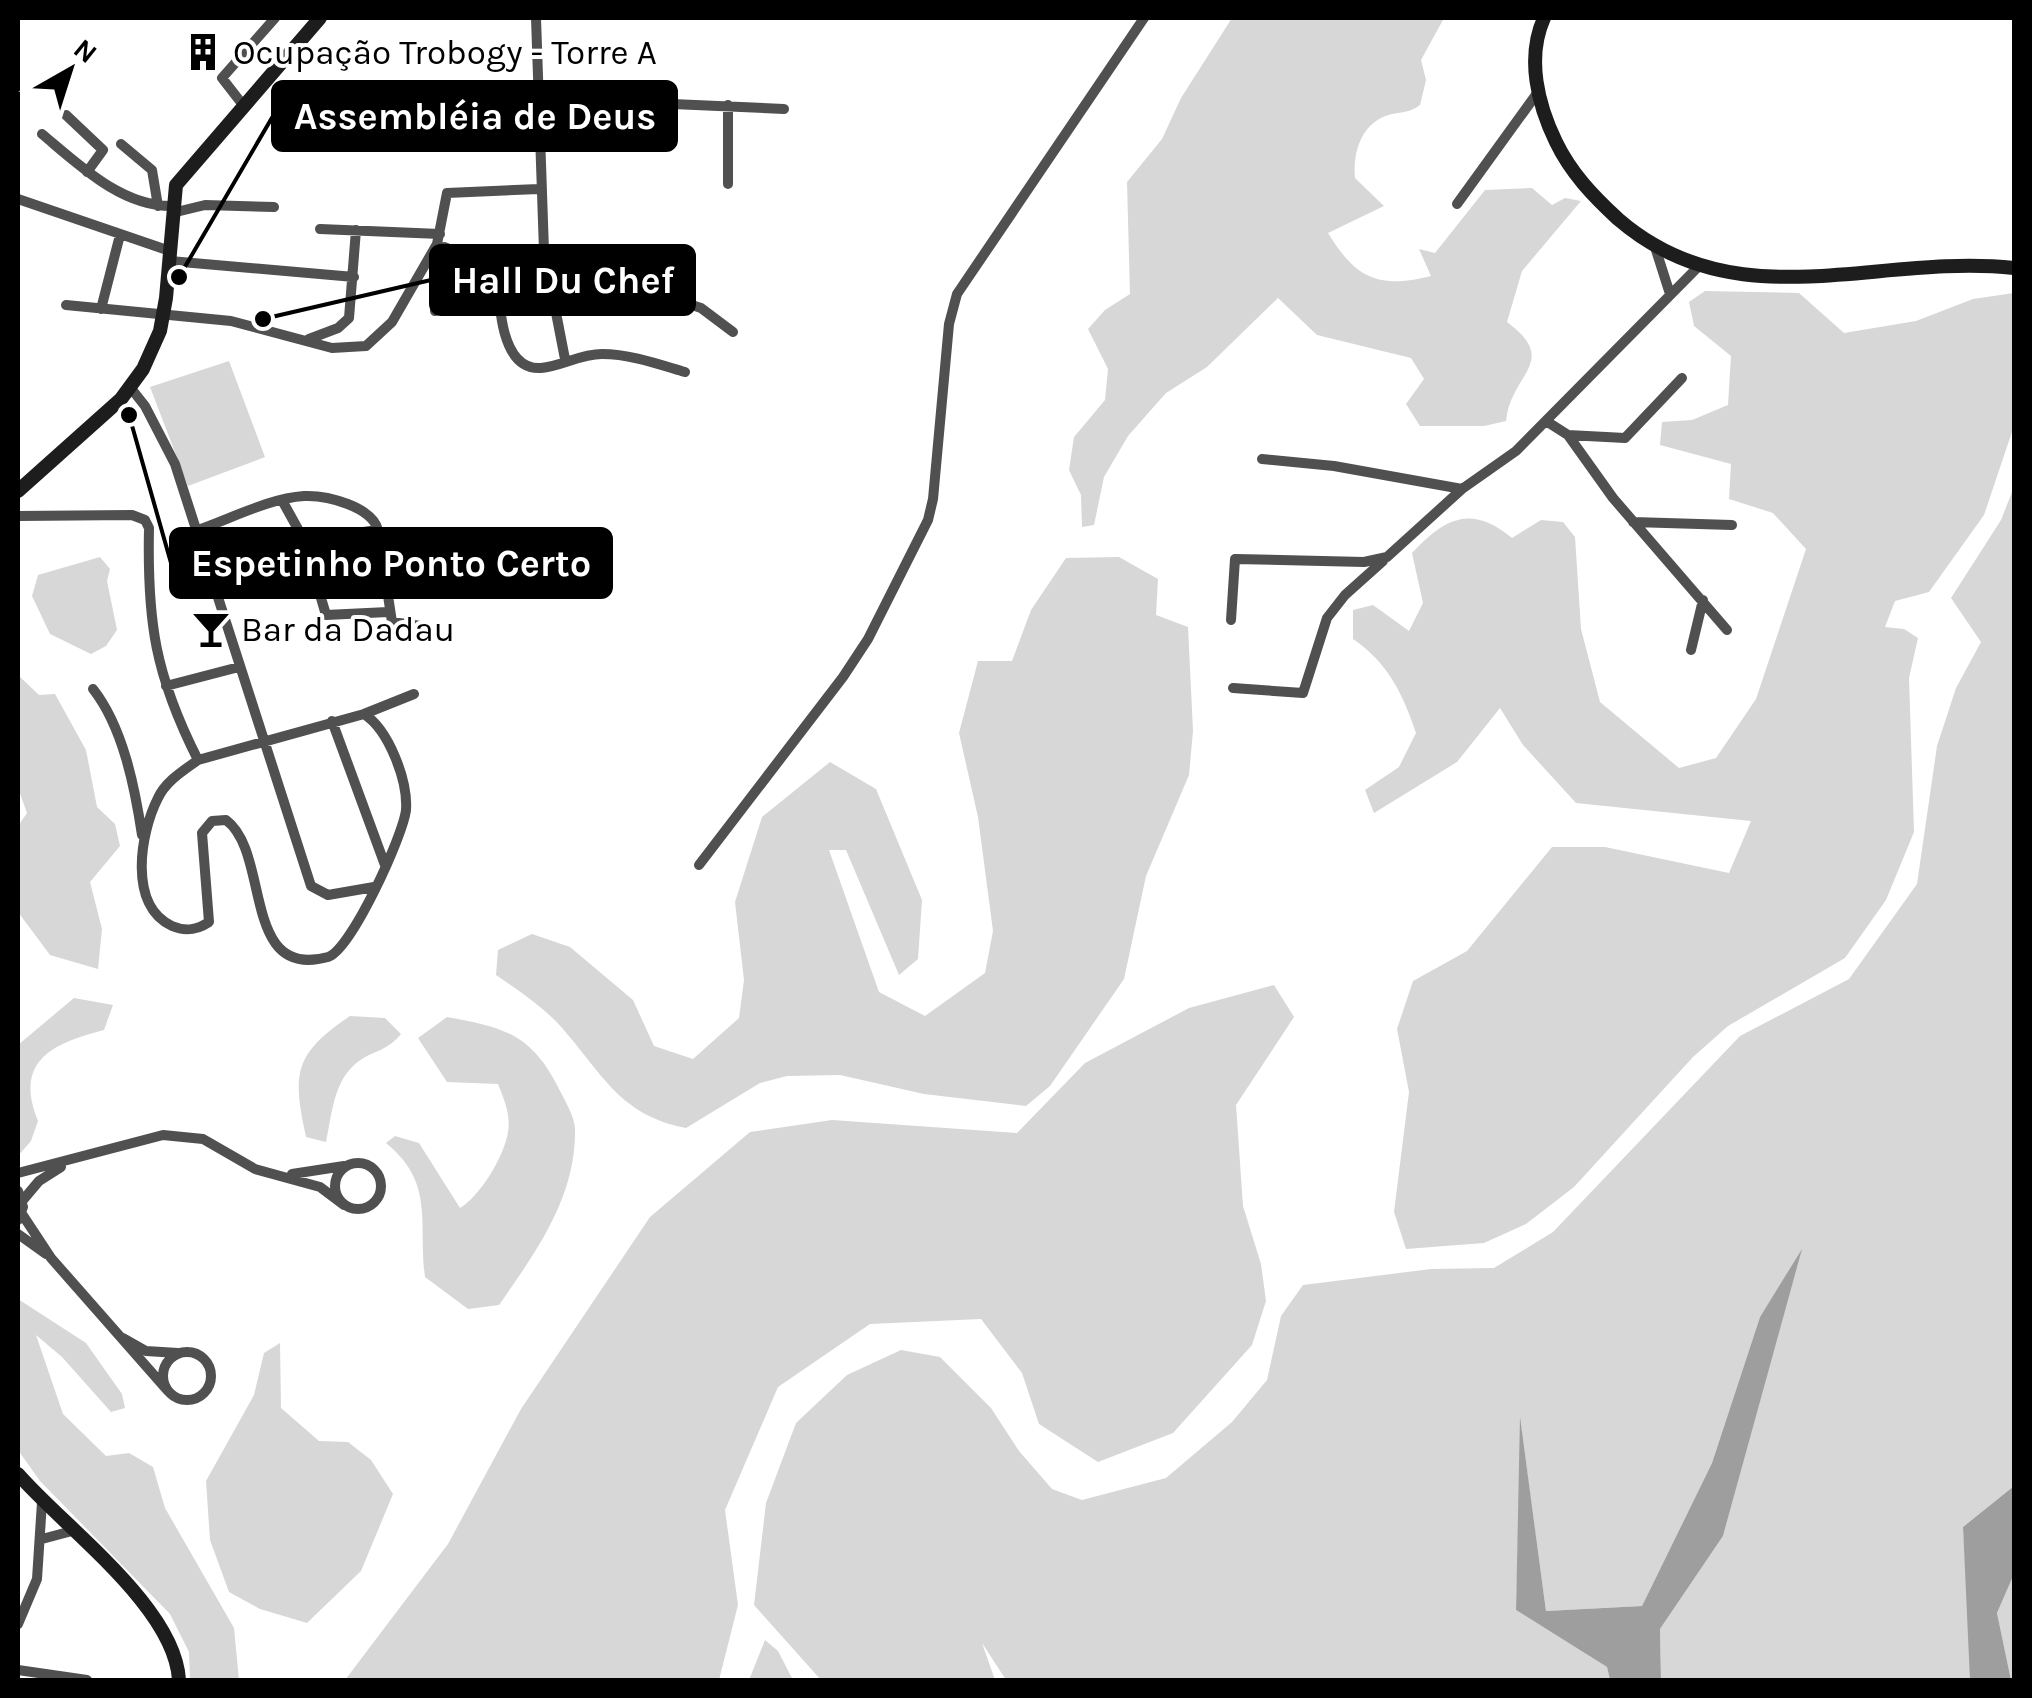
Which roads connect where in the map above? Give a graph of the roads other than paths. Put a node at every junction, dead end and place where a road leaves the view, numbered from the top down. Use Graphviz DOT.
graph roads {
  1 [pos="274,18"];
  2 [pos="320,18"];
  3 [pos="536,18"];
  4 [pos="1144,18"];
  5 [pos="1544,18"];
  6 [pos="1538,92"];
  7 [pos="535,98"];
  8 [pos="728,105"];
  9 [pos="243,106"];
  10 [pos="784,109"];
  11 [pos="66,116"];
  12 [pos="42,134"];
  13 [pos="121,144"];
  14 [pos="87,172"];
  15 [pos="728,184"];
  16 [pos="540,189"];
  17 [pos="18,199"];
  18 [pos="1458,204"];
  19 [pos="274,207"];
  20 [pos="167,209"];
  21 [pos="320,229"];
  22 [pos="356,230"];
  23 [pos="120,235"];
  24 [pos="442,242"];
  25 [pos="1655,247"];
  26 [pos="544,250"];
  27 [pos="170,256"];
  28 [pos="1696,268"];
  29 [pos="2014,268"];
  30 [pos="354,278"];
  31 [pos="1670,294"];
  32 [pos="66,305"];
  33 [pos="101,309"];
  34 [pos="435,311"];
  35 [pos="163,315"];
  36 [pos="733,332"];
  37 [pos="308,339"];
  38 [pos="565,359"];
  39 [pos="685,372"];
  40 [pos="1682,378"];
  41 [pos="130,388"];
  42 [pos="1546,421"];
  43 [pos="1568,436"];
  44 [pos="1262,459"];
  45 [pos="1462,489"];
  46 [pos="18,491"];
  47 [pos="283,502"];
  48 [pos="18,516"];
  49 [pos="1633,522"];
  50 [pos="1732,525"];
  51 [pos="198,530"];
  52 [pos="378,530"];
  53 [pos="304,540"];
  54 [pos="1387,557"];
  55 [pos="1703,600"];
  56 [pos="388,612"];
  57 [pos="1232,620"];
  58 [pos="428,627"];
  59 [pos="1727,630"];
  60 [pos="1691,650"];
  61 [pos="239,667"];
  62 [pos="166,686"];
  63 [pos="1233,688"];
  64 [pos="93,689"];
  65 [pos="414,694"];
  66 [pos="364,714"];
  67 [pos="332,721"];
  68 [pos="266,744"];
  69 [pos="198,760"];
  70 [pos="144,846"];
  71 [pos="699,865"];
  72 [pos="385,866"];
  73 [pos="374,888"];
  74 [pos="71,1162"];
  75 [pos="347,1165"];
  76 [pos="18,1173"];
  77 [pos="276,1174"];
  78 [pos="20,1196"];
  79 [pos="344,1205"];
  80 [pos="20,1217"];
  81 [pos="18,1234"];
  82 [pos="51,1258"];
  83 [pos="122,1338"];
  84 [pos="180,1353"];
  85 [pos="168,1392"];
  86 [pos="18,1474"];
  87 [pos="42,1502"];
  88 [pos="64,1528"];
  89 [pos="42,1540"];
  90 [pos="18,1624"];
  91 [pos="18,1670"];
  92 [pos="87,1680"];
  93 [pos="179,1680"];
  1 -- 9 [label="street"];
  2 -- 9 [label="main road"];
  3 -- 7 [label="street"];
  4 -- 71 [label="street"];
  5 -- 6 [label="main road"];
  6 -- 18 [label="street"];
  6 -- 25 [label="main road"];
  7 -- 8 [label="street"];
  7 -- 16 [label="street"];
  8 -- 10 [label="street"];
  8 -- 15 [label="street"];
  9 -- 20 [label="main road"];
  11 -- 14 [label="street"];
  12 -- 14 [label="street"];
  13 -- 20 [label="street"];
  14 -- 20 [label="street"];
  16 -- 24 [label="street"];
  16 -- 26 [label="street"];
  17 -- 23 [label="street"];
  19 -- 20 [label="street"];
  20 -- 27 [label="main road"];
  21 -- 22 [label="street"];
  22 -- 24 [label="street"];
  22 -- 30 [label="street"];
  23 -- 27 [label="street"];
  23 -- 33 [label="street"];
  24 -- 34 [label="street"];
  24 -- 37 [label="street"];
  24 -- 38 [label="street"];
  25 -- 28 [label="main road"];
  25 -- 31 [label="street"];
  26 -- 36 [label="street"];
  26 -- 38 [label="street"];
  27 -- 30 [label="street"];
  27 -- 35 [label="main road"];
  28 -- 29 [label="main road"];
  28 -- 31 [label="street"];
  30 -- 37 [label="street"];
  31 -- 42 [label="street"];
  32 -- 33 [label="street"];
  33 -- 35 [label="street"];
  35 -- 37 [label="street"];
  35 -- 41 [label="main road"];
  38 -- 39 [label="street"];
  40 -- 43 [label="street"];
  41 -- 46 [label="main road"];
  41 -- 51 [label="street"];
  42 -- 43 [label="street"];
  42 -- 45 [label="street"];
  43 -- 49 [label="street"];
  44 -- 45 [label="street"];
  45 -- 54 [label="street"];
  47 -- 51 [label="street"];
  47 -- 52 [label="street"];
  47 -- 53 [label="street"];
  48 -- 62 [label="street"];
  49 -- 50 [label="street"];
  49 -- 55 [label="street"];
  51 -- 61 [label="street"];
  52 -- 53 [label="street"];
  52 -- 56 [label="street"];
  53 -- 56 [label="street"];
  54 -- 57 [label="street"];
  54 -- 63 [label="street"];
  55 -- 59 [label="street"];
  55 -- 60 [label="street"];
  56 -- 58 [label="street"];
  61 -- 62 [label="street"];
  61 -- 68 [label="street"];
  62 -- 69 [label="street"];
  64 -- 70 [label="street"];
  65 -- 66 [label="street"];
  66 -- 67 [label="street"];
  66 -- 72 [label="street"];
  67 -- 68 [label="street"];
  67 -- 72 [label="street"];
  68 -- 69 [label="street"];
  68 -- 73 [label="street"];
  69 -- 70 [label="street"];
  70 -- 73 [label="street"];
  72 -- 73 [label="street"];
  74 -- 76 [label="street"];
  74 -- 77 [label="street"];
  74 -- 78 [label="street"];
  75 -- 77 [label="street"];
  75 -- 79 [label="street"];
  75 -- 79 [label="street"];
  77 -- 79 [label="street"];
  78 -- 80 [label="street"];
  80 -- 82 [label="street"];
  81 -- 82 [label="street"];
  82 -- 83 [label="street"];
  83 -- 84 [label="street"];
  83 -- 85 [label="street"];
  84 -- 85 [label="street"];
  84 -- 85 [label="street"];
  86 -- 87 [label="main road"];
  87 -- 88 [label="main road"];
  87 -- 89 [label="street"];
  88 -- 89 [label="street"];
  88 -- 93 [label="main road"];
  89 -- 90 [label="street"];
  91 -- 92 [label="street"];
}
